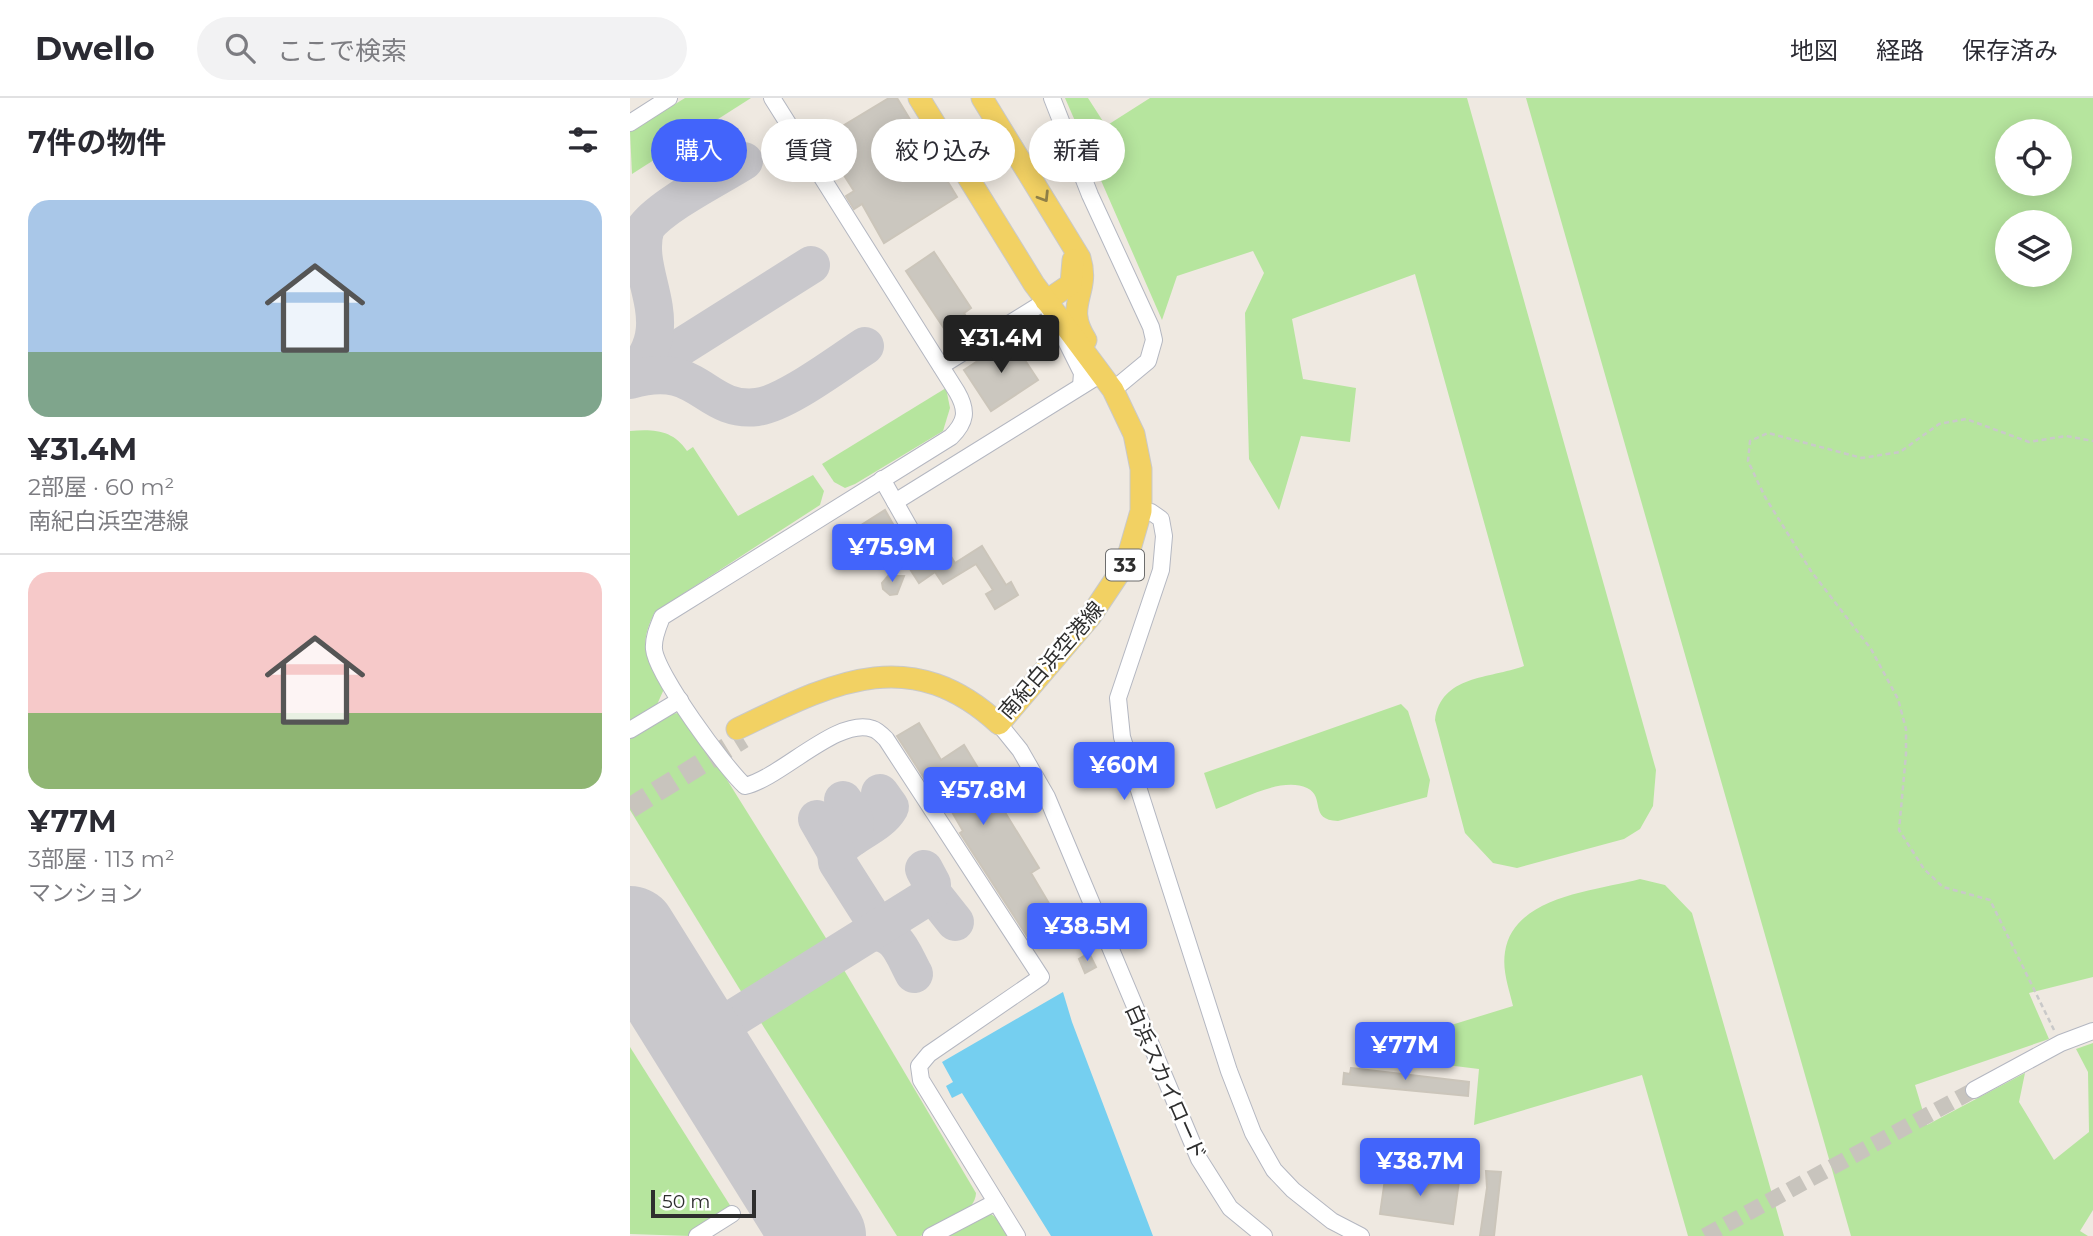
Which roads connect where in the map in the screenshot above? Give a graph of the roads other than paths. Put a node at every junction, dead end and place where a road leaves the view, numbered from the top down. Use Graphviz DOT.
graph roads {
  1 [pos="669,98"];
  2 [pos="772,98"];
  3 [pos="919,98"];
  4 [pos="982,98"];
  5 [pos="1052,98"];
  6 [pos="932,119"];
  7 [pos="995,119"];
  8 [pos="630,123"];
  9 [pos="1015,152"];
  10 [pos="972,182"];
  11 [pos="1061,225"];
  12 [pos="1046,302"];
  13 [pos="941,366"];
  14 [pos="1107,382"];
  15 [pos="1081,386"];
  16 [pos="882,479"];
  17 [pos="895,502"];
  18 [pos="1141,511"];
  19 [pos="921,548"];
  20 [pos="680,700"];
  21 [pos="999,724"];
  22 [pos="630,730"];
  23 [pos="740,733"];
  24 [pos="2093,1031"];
  25 [pos="1974,1090"];
  26 [pos="996,1202"];
  27 [pos="732,1214"];
  28 [pos="697,1236"];
  29 [pos="931,1236"];
  30 [pos="1017,1236"];
  31 [pos="1265,1236"];
  32 [pos="1361,1236"];
  1 -- 8 [label="street"];
  2 -- 13 [label="street"];
  3 -- 6 [label="main road, 南紀白浜空港線 / 33"];
  4 -- 7 [label="main road, 南紀白浜空港線 / 33"];
  5 -- 14 [label="street"];
  9 -- 11 [label="main road, 南紀白浜空港線 / 33, one-way"];
  10 -- 12 [label="main road, 南紀白浜空港線 / 33"];
  11 -- 12 [label="main road"];
  11 -- 14 [label="main road, 南紀白浜空港線 / 33"];
  12 -- 13 [label="street"];
  12 -- 14 [label="main road, 南紀白浜空港線 / 33"];
  12 -- 15 [label="street"];
  13 -- 16 [label="street"];
  14 -- 15 [label="street"];
  14 -- 18 [label="main road, 南紀白浜空港線 / 33"];
  15 -- 17 [label="street"];
  16 -- 17 [label="street"];
  16 -- 20 [label="street"];
  17 -- 19 [label="street"];
  18 -- 21 [label="main road, 南紀白浜空港線 / 33"];
  18 -- 32 [label="street"];
  20 -- 22 [label="street"];
  20 -- 26 [label="street"];
  21 -- 23 [label="main road, 南紀白浜空港線"];
  21 -- 31 [label="street, 白浜スカイロード"];
  24 -- 25 [label="street"];
  26 -- 29 [label="street"];
  26 -- 30 [label="street"];
  27 -- 28 [label="street"];
}
